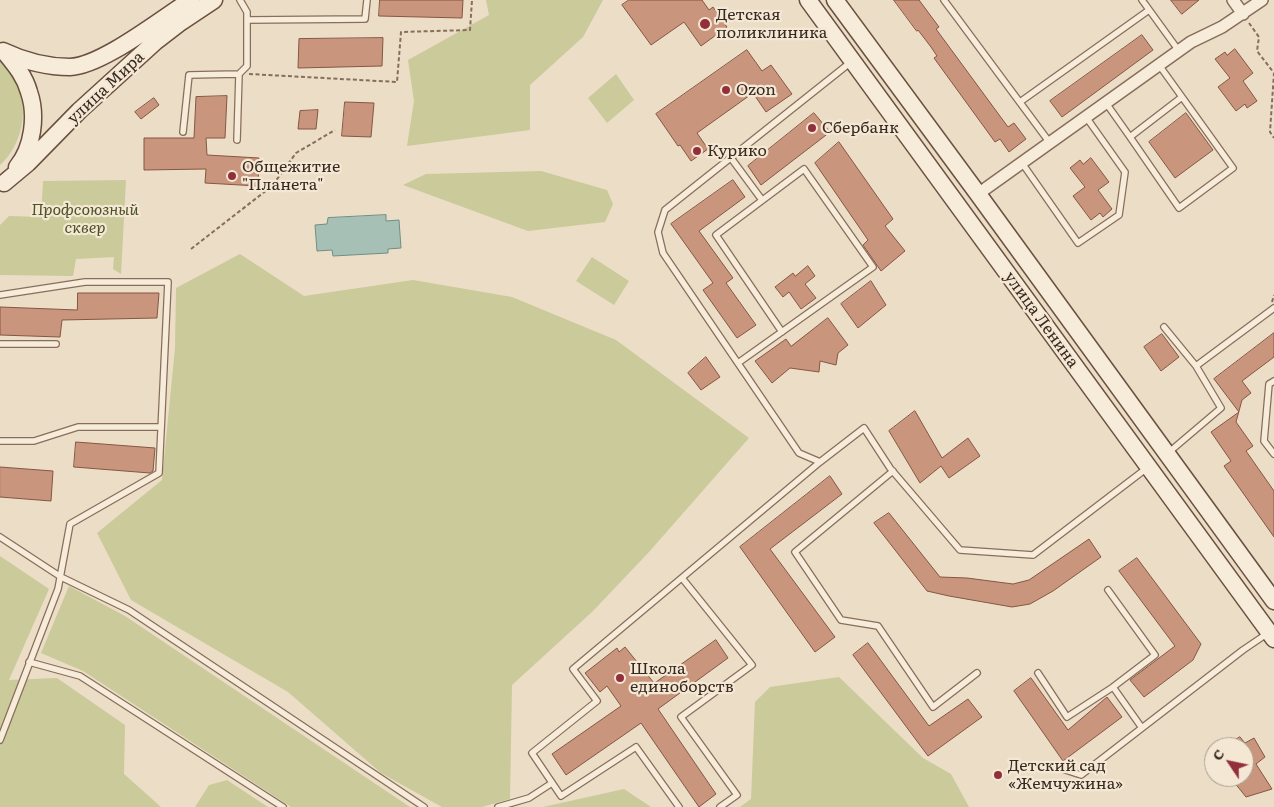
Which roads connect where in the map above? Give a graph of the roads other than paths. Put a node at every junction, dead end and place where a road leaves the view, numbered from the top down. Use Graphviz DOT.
graph roads {
  1 [pos="191,0"];
  2 [pos="214,0"];
  3 [pos="240,0"];
  4 [pos="367,0"];
  5 [pos="808,0"];
  6 [pos="835,0"];
  7 [pos="944,0"];
  8 [pos="1142,0"];
  9 [pos="1233,0"];
  10 [pos="1262,0"];
  11 [pos="1149,10"];
  12 [pos="176,12"];
  13 [pos="1243,14"];
  14 [pos="247,20"];
  15 [pos="870,47"];
  16 [pos="1,50"];
  17 [pos="1179,51"];
  18 [pos="852,60"];
  19 [pos="1159,65"];
  20 [pos="239,74"];
  21 [pos="1182,98"];
  22 [pos="1020,102"];
  23 [pos="1106,103"];
  24 [pos="1086,117"];
  25 [pos="183,132"];
  26 [pos="1130,137"];
  27 [pos="238,140"];
  28 [pos="1050,143"];
  29 [pos="730,158"];
  30 [pos="1022,163"];
  31 [pos="2,184"];
  32 [pos="978,194"];
  33 [pos="762,200"];
  34 [pos="960,209"];
  35 [pos="0,296"];
  36 [pos="1274,308"];
  37 [pos="1164,327"];
  38 [pos="782,332"];
  39 [pos="0,344"];
  40 [pos="56,344"];
  41 [pos="738,363"];
  42 [pos="1196,366"];
  43 [pos="1274,381"];
  44 [pos="161,427"];
  45 [pos="0,441"];
  46 [pos="1166,454"];
  47 [pos="1274,454"];
  48 [pos="820,462"];
  49 [pos="1149,467"];
  50 [pos="893,471"];
  51 [pos="0,538"];
  52 [pos="61,577"];
  53 [pos="682,578"];
  54 [pos="1108,590"];
  55 [pos="1274,601"];
  56 [pos="1272,634"];
  57 [pos="29,662"];
  58 [pos="977,673"];
  59 [pos="1038,673"];
  60 [pos="1113,687"];
  61 [pos="1142,728"];
  62 [pos="0,740"];
  63 [pos="1050,765"];
  64 [pos="552,783"];
  65 [pos="283,807"];
  66 [pos="424,807"];
  67 [pos="498,807"];
  68 [pos="679,807"];
  69 [pos="720,807"];
  1 -- 12 [label="main road, улица Мира"];
  2 -- 12 [label="main road, улица Мира"];
  3 -- 14 [label="lane"];
  4 -- 14 [label="lane"];
  5 -- 18 [label="main road, улица Ленина"];
  6 -- 15 [label="main road, улица Ленина"];
  7 -- 22 [label="lane"];
  8 -- 11 [label="lane"];
  9 -- 13 [label="street"];
  10 -- 13 [label="street"];
  11 -- 17 [label="lane"];
  11 -- 22 [label="lane"];
  12 -- 16 [label="main road, улица Мира"];
  12 -- 31 [label="main road, улица Мира"];
  13 -- 17 [label="street"];
  14 -- 20 [label="lane"];
  15 -- 18 [label="main road"];
  15 -- 32 [label="main road, улица Ленина"];
  16 -- 31 [label="main road"];
  17 -- 19 [label="street"];
  18 -- 29 [label="lane"];
  18 -- 34 [label="main road, улица Ленина"];
  19 -- 21 [label="lane"];
  19 -- 23 [label="street"];
  20 -- 25 [label="lane"];
  20 -- 27 [label="lane"];
  21 -- 26 [label="lane"];
  21 -- 26 [label="lane"];
  22 -- 28 [label="lane"];
  23 -- 24 [label="street"];
  23 -- 26 [label="lane"];
  24 -- 28 [label="street"];
  24 -- 30 [label="lane"];
  28 -- 30 [label="street"];
  29 -- 33 [label="lane"];
  29 -- 41 [label="lane"];
  30 -- 32 [label="street"];
  32 -- 34 [label="main road"];
  32 -- 46 [label="main road, улица Ленина"];
  33 -- 38 [label="lane"];
  33 -- 38 [label="lane"];
  34 -- 49 [label="main road, улица Ленина"];
  35 -- 44 [label="lane"];
  36 -- 42 [label="lane"];
  37 -- 42 [label="lane"];
  38 -- 41 [label="lane"];
  39 -- 40 [label="lane"];
  41 -- 48 [label="lane"];
  42 -- 46 [label="lane"];
  43 -- 47 [label="lane"];
  44 -- 45 [label="lane"];
  44 -- 52 [label="lane"];
  46 -- 49 [label="main road"];
  46 -- 55 [label="main road, улица Ленина"];
  48 -- 50 [label="lane"];
  48 -- 53 [label="lane"];
  49 -- 50 [label="lane"];
  49 -- 56 [label="main road, улица Ленина"];
  50 -- 58 [label="lane"];
  51 -- 52 [label="lane"];
  52 -- 57 [label="lane"];
  52 -- 66 [label="lane"];
  53 -- 64 [label="lane"];
  53 -- 69 [label="lane"];
  54 -- 60 [label="lane"];
  56 -- 61 [label="lane"];
  57 -- 62 [label="lane"];
  57 -- 65 [label="lane"];
  59 -- 60 [label="lane"];
  60 -- 61 [label="lane"];
  61 -- 63 [label="lane"];
  64 -- 67 [label="lane"];
  64 -- 68 [label="lane"];
}
